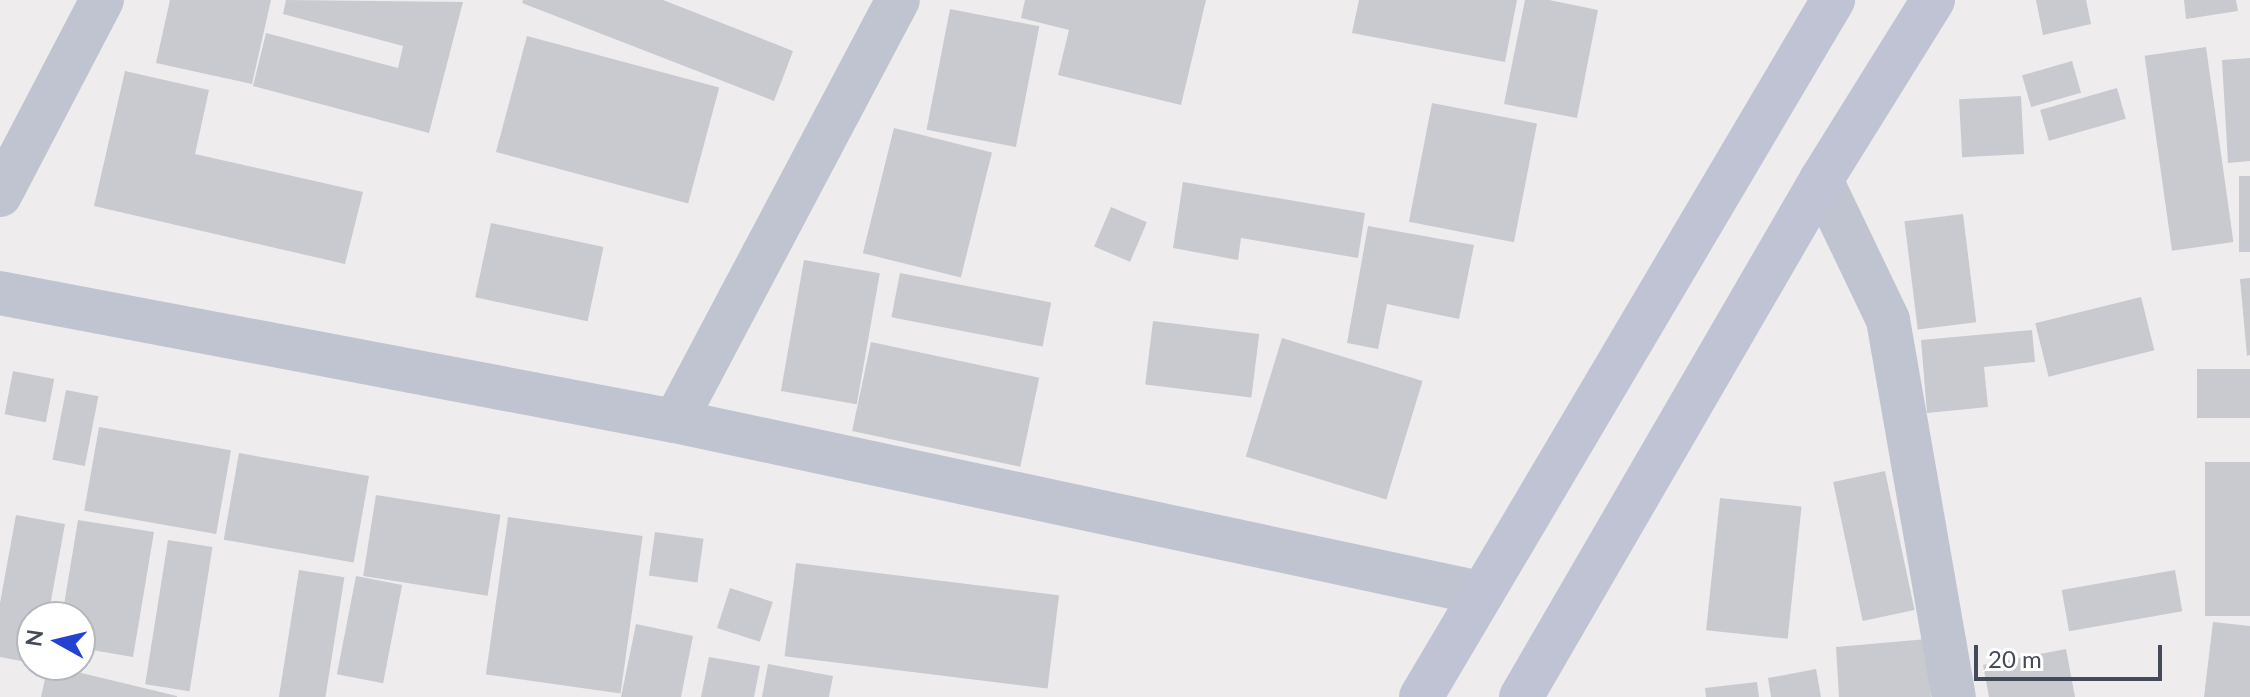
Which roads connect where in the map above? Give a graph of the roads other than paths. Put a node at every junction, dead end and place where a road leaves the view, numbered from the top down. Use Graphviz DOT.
graph roads {
  1 [pos="102,0"];
  2 [pos="898,0"];
  3 [pos="1833,0"];
  4 [pos="1933,0"];
  5 [pos="1821,180"];
  6 [pos="0,195"];
  7 [pos="0,293"];
  8 [pos="675,421"];
  9 [pos="1480,593"];
  10 [pos="1421,697"];
  11 [pos="1521,697"];
  12 [pos="1954,697"];
  1 -- 6 [label="street"];
  2 -- 8 [label="street"];
  3 -- 9 [label="main road"];
  4 -- 5 [label="main road"];
  5 -- 11 [label="main road"];
  5 -- 12 [label="street"];
  7 -- 8 [label="street"];
  8 -- 9 [label="street"];
  9 -- 10 [label="main road"];
}
